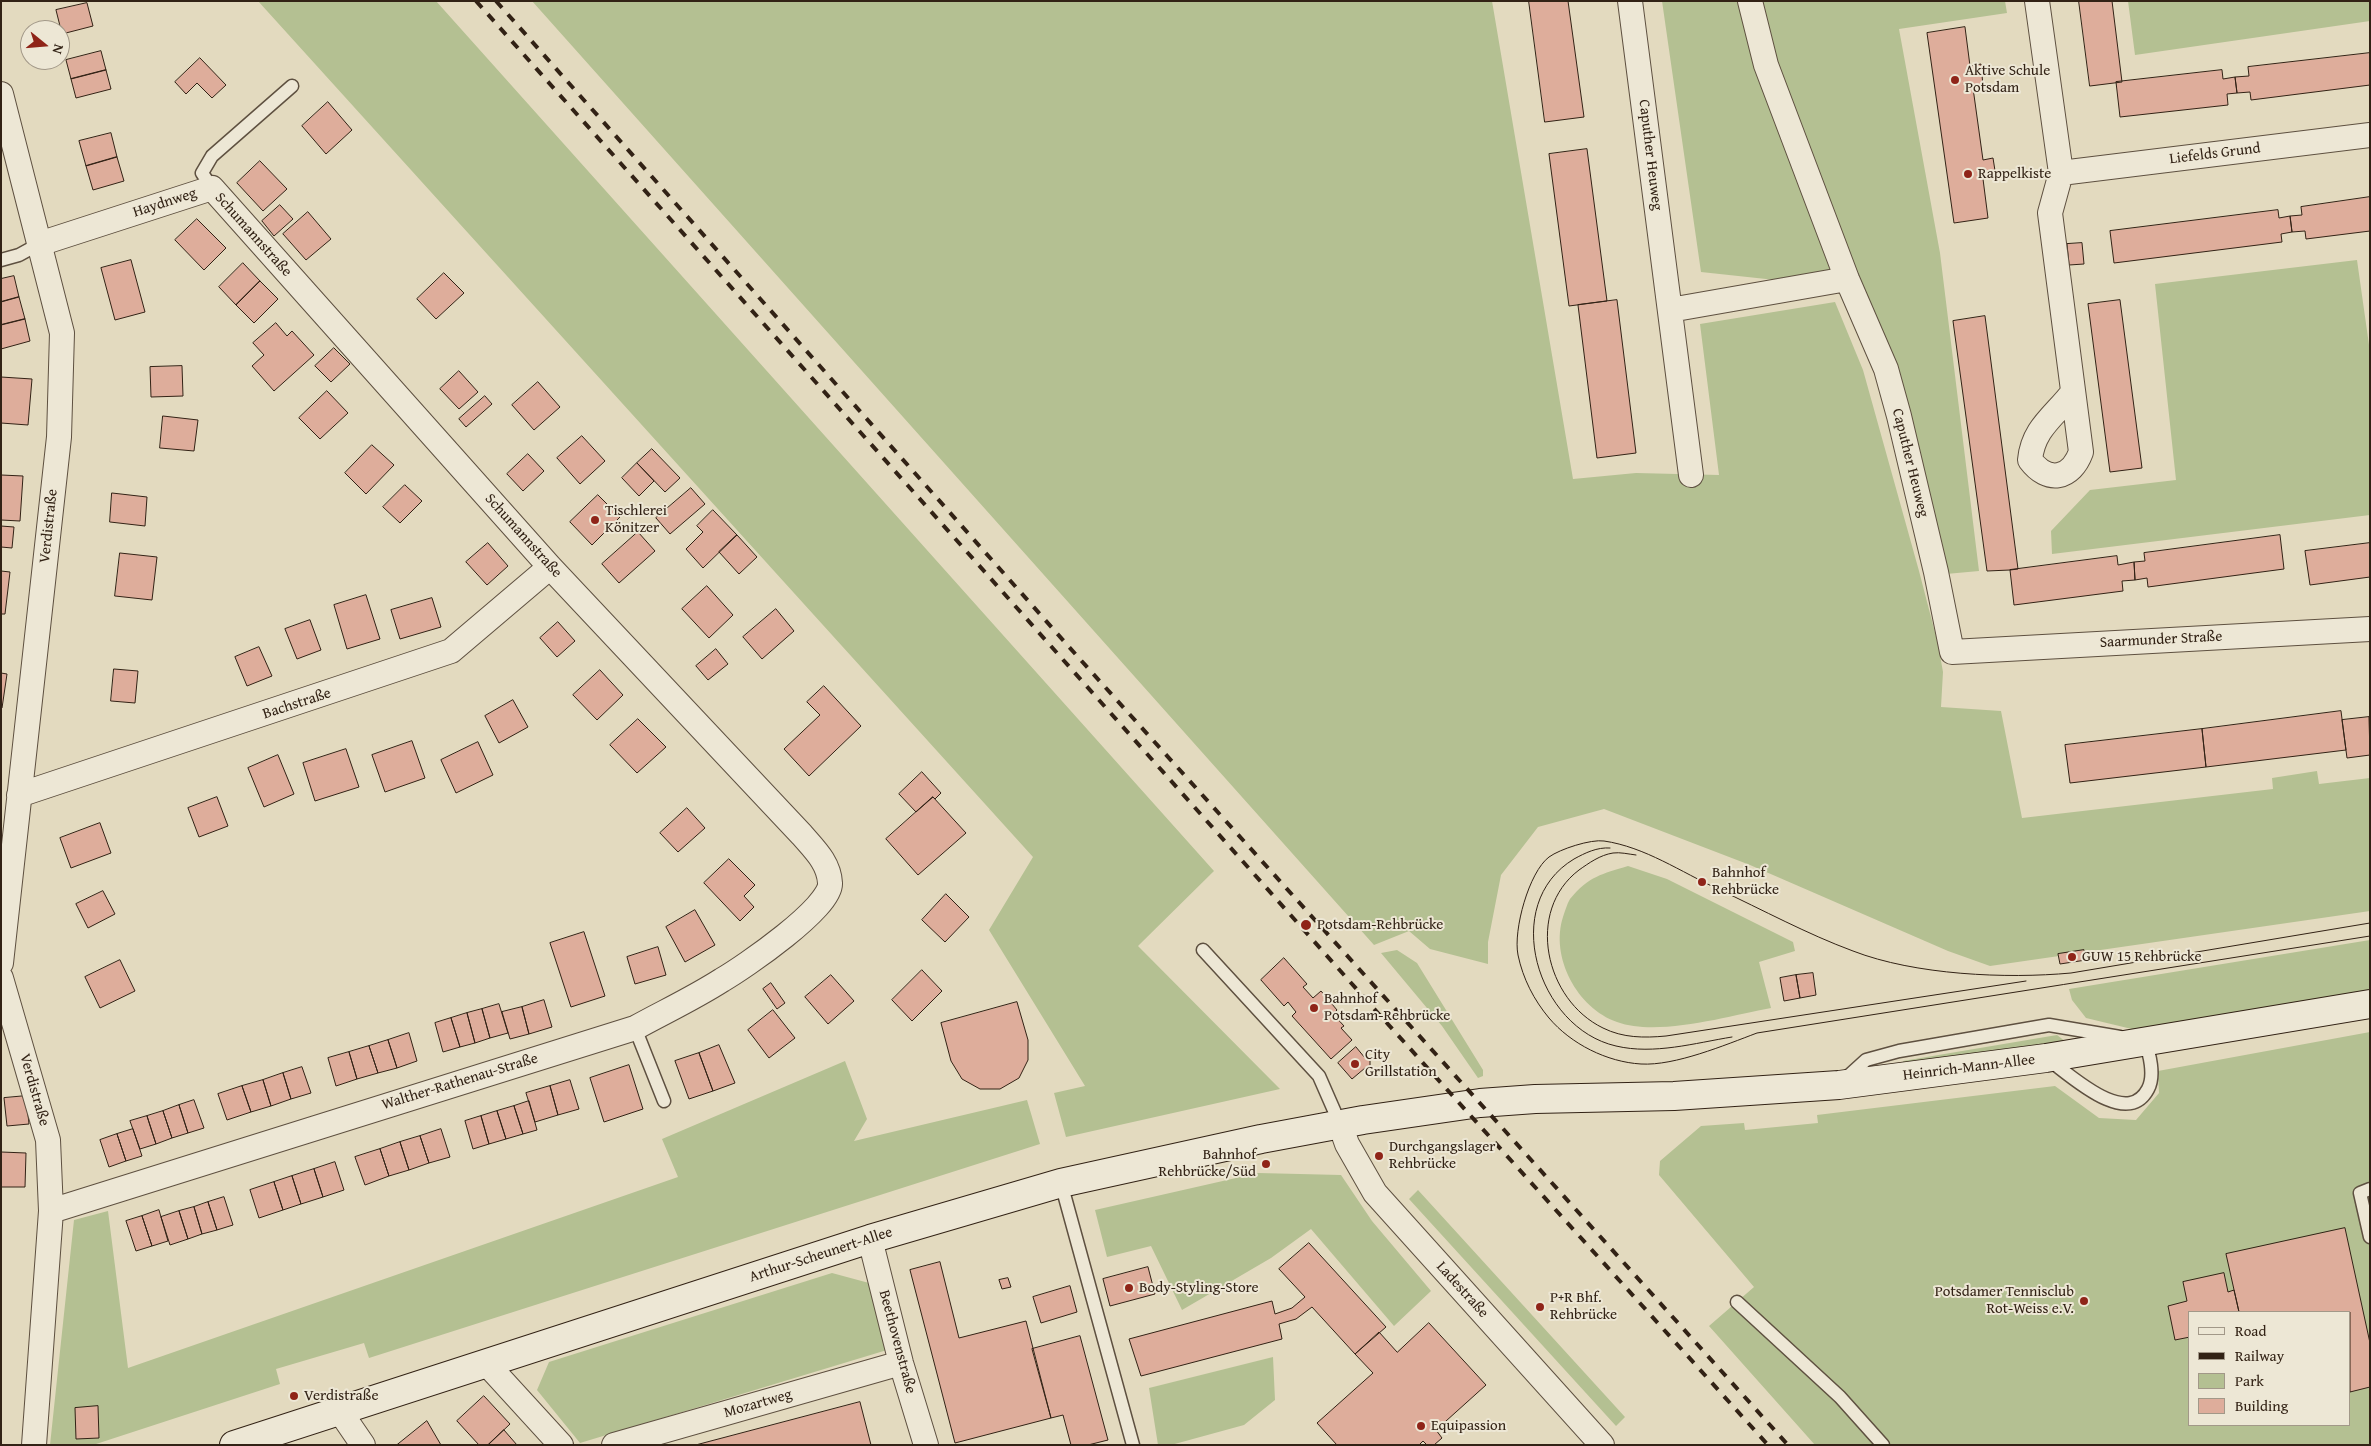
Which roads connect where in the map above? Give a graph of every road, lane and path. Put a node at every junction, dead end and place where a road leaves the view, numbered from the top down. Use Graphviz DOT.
graph roads {
  1 [pos="1630,1"];
  2 [pos="1750,1"];
  3 [pos="2037,1"];
  4 [pos="292,86"];
  5 [pos="1,94"];
  6 [pos="2370,135"];
  7 [pos="2061,173"];
  8 [pos="212,188"];
  9 [pos="39,244"];
  10 [pos="1,260"];
  11 [pos="1847,279"];
  12 [pos="1670,310"];
  13 [pos="2073,392"];
  14 [pos="1691,475"];
  15 [pos="550,567"];
  16 [pos="2370,630"];
  17 [pos="1952,652"];
  18 [pos="20,795"];
  19 [pos="831,885"];
  20 [pos="1203,950"];
  21 [pos="1,963"];
  22 [pos="1,978"];
  23 [pos="2370,1004"];
  24 [pos="635,1028"];
  25 [pos="2145,1041"];
  26 [pos="2046,1058"];
  27 [pos="1838,1085"];
  28 [pos="664,1100"];
  29 [pos="1421,1111"];
  30 [pos="1340,1124"];
  31 [pos="1061,1183"];
  32 [pos="2370,1189"];
  33 [pos="51,1211"];
  34 [pos="2370,1237"];
  35 [pos="870,1239"];
  36 [pos="1737,1302"];
  37 [pos="486,1363"];
  38 [pos="901,1363"];
  39 [pos="339,1410"];
  40 [pos="34,1445"];
  41 [pos="234,1445"];
  42 [pos="363,1445"];
  43 [pos="561,1445"];
  44 [pos="614,1445"];
  45 [pos="926,1445"];
  46 [pos="1133,1445"];
  47 [pos="1602,1445"];
  48 [pos="1883,1445"];
  1 -- 12 [label="street, Caputher Heuweg"];
  2 -- 11 [label="street, Caputher Heuweg"];
  3 -- 7 [label="street"];
  4 -- 8 [label="lane, Haydnweg"];
  5 -- 9 [label="street, Verdistraße"];
  6 -- 7 [label="street, Liefelds Grund"];
  7 -- 13 [label="street"];
  8 -- 9 [label="street, Haydnweg"];
  8 -- 15 [label="street, Schumannstraße"];
  9 -- 10 [label="lane"];
  9 -- 18 [label="street, Verdistraße"];
  11 -- 12 [label="street"];
  11 -- 17 [label="street, Caputher Heuweg"];
  12 -- 14 [label="street, Caputher Heuweg"];
  15 -- 18 [label="street, Bachstraße"];
  15 -- 19 [label="street, Schumannstraße"];
  16 -- 17 [label="street, Saarmunder Straße"];
  18 -- 21 [label="street, Verdistraße"];
  19 -- 24 [label="street, Walther-Rathenau-Straße"];
  20 -- 30 [label="lane"];
  22 -- 33 [label="street, Verdistraße"];
  23 -- 25 [label="main road, Heinrich-Mann-Allee"];
  24 -- 28 [label="lane"];
  24 -- 33 [label="street, Walther-Rathenau-Straße"];
  25 -- 26 [label="main road, Heinrich-Mann-Allee"];
  25 -- 26 [label="lane"];
  25 -- 27 [label="lane"];
  26 -- 27 [label="main road, Heinrich-Mann-Allee"];
  27 -- 29 [label="main road, Heinrich-Mann-Allee"];
  29 -- 30 [label="main road, Arthur-Scheunert-Allee"];
  30 -- 31 [label="main road, Arthur-Scheunert-Allee"];
  30 -- 47 [label="street, Ladestraße"];
  31 -- 35 [label="main road, Arthur-Scheunert-Allee"];
  31 -- 46 [label="lane"];
  32 -- 34 [label="lane"];
  33 -- 40 [label="street, Verdistraße"];
  35 -- 37 [label="main road, Arthur-Scheunert-Allee"];
  35 -- 38 [label="street, Beethovenstraße"];
  36 -- 48 [label="lane"];
  37 -- 39 [label="main road, Arthur-Scheunert-Allee"];
  37 -- 43 [label="street"];
  38 -- 44 [label="street, Mozartweg"];
  38 -- 45 [label="street, Beethovenstraße"];
  39 -- 41 [label="main road, Arthur-Scheunert-Allee"];
  39 -- 42 [label="street"];
}
